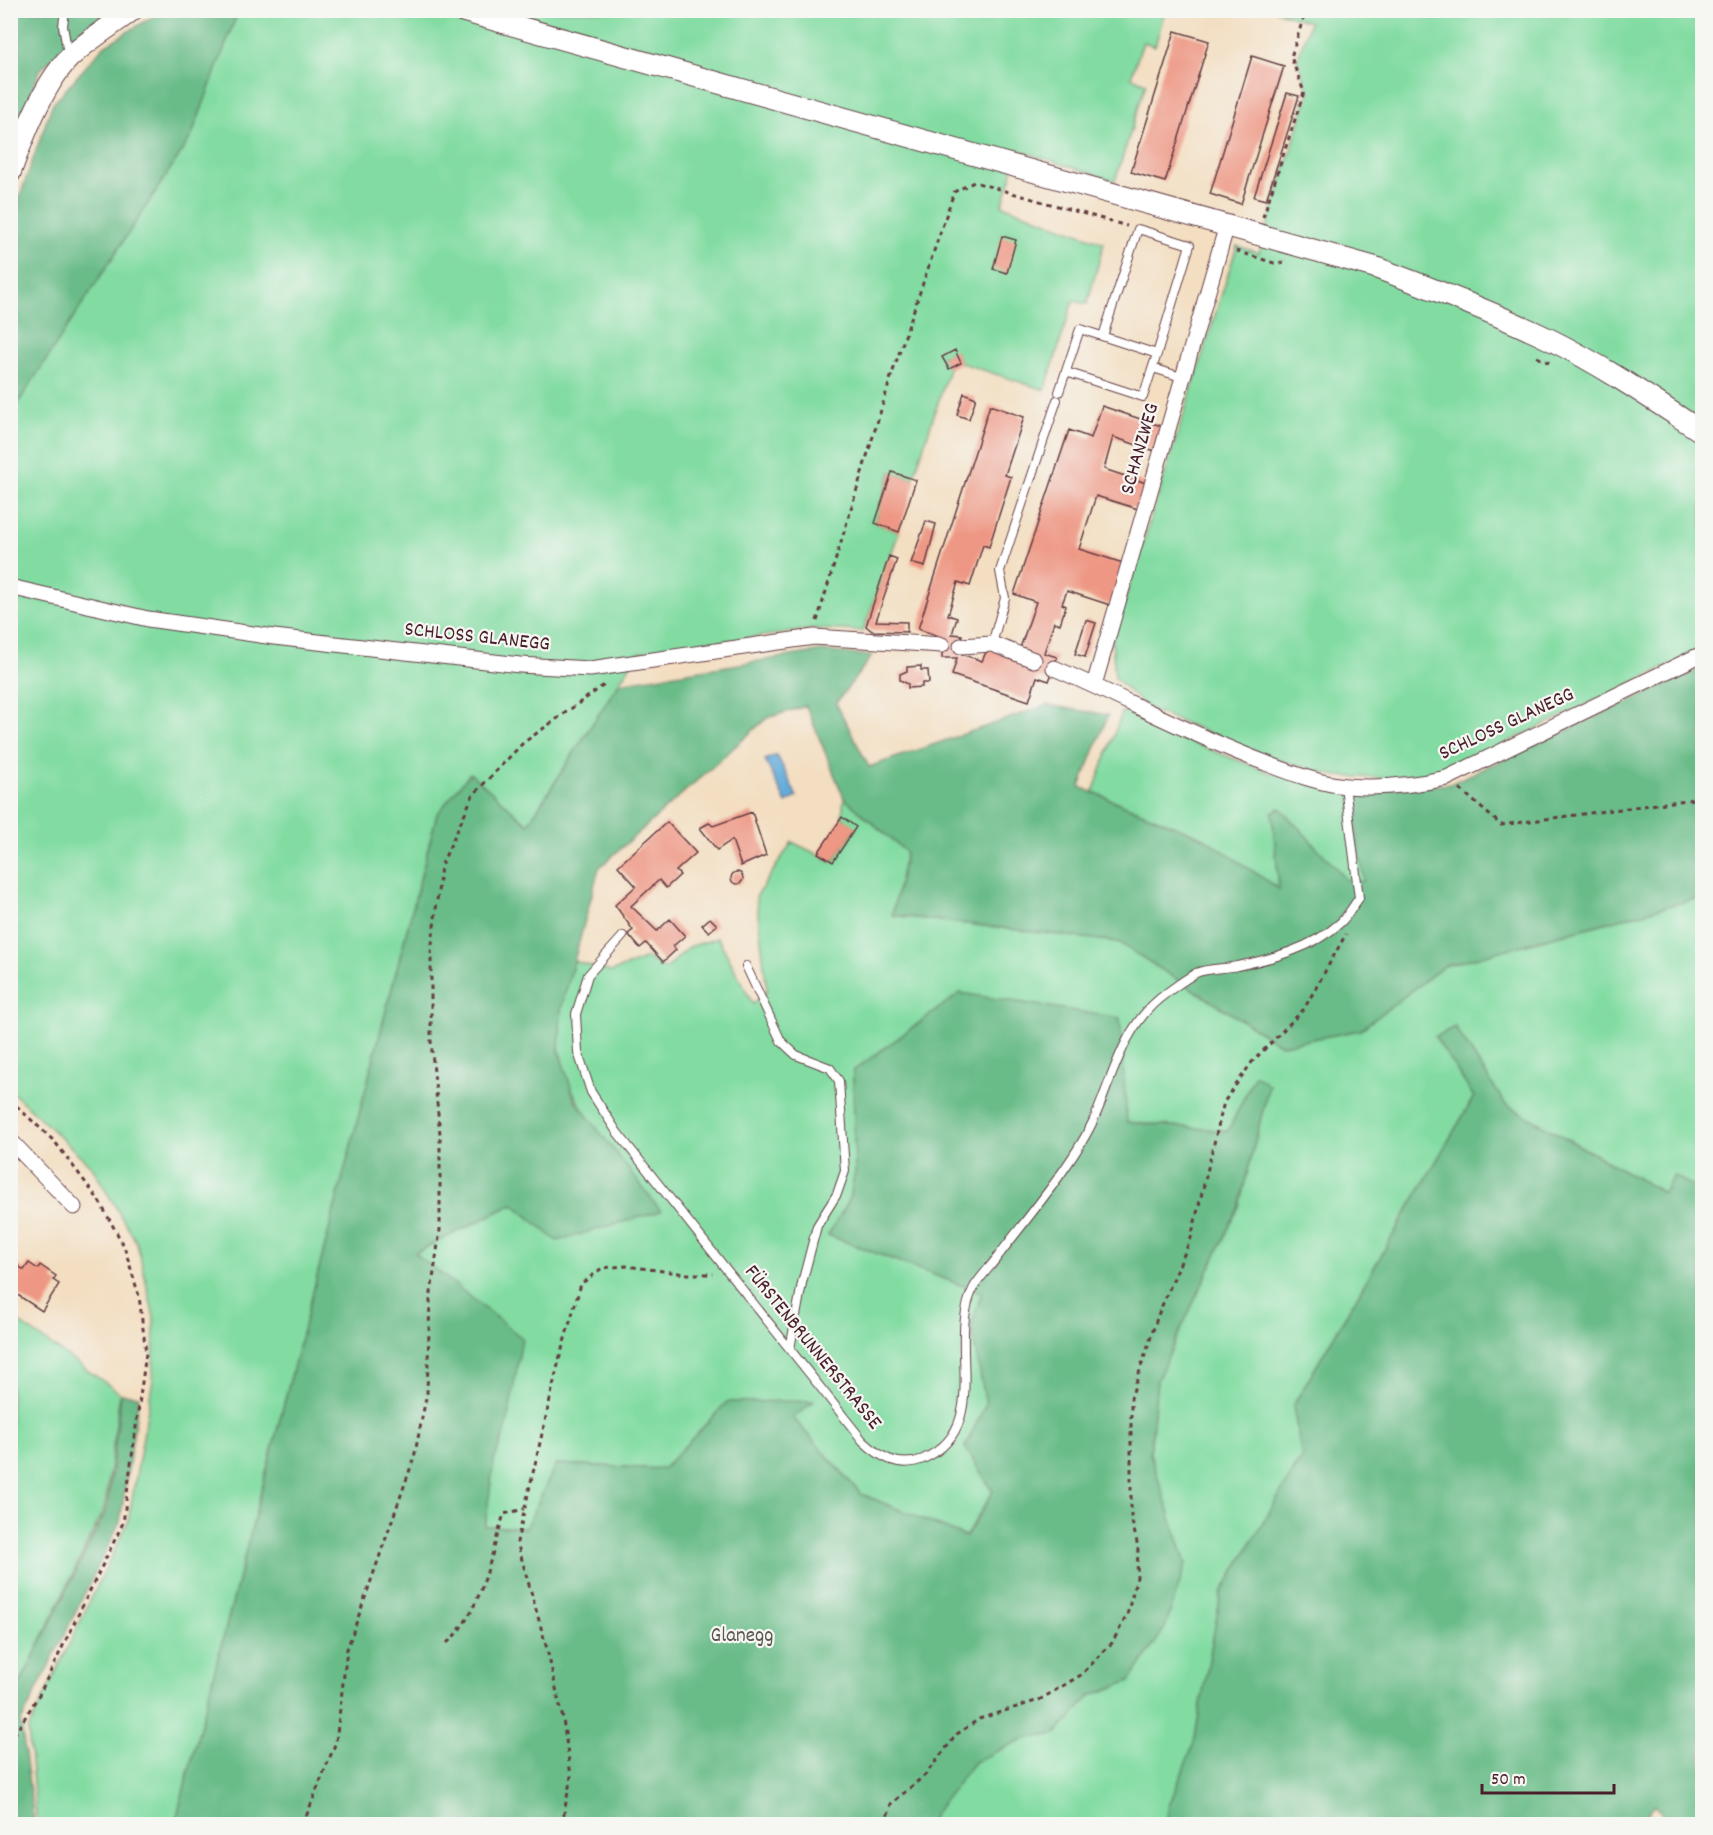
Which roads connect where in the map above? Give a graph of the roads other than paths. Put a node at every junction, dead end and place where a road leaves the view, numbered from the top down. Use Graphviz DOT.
graph roads {
  1 [pos="65,10"];
  2 [pos="132,10"];
  3 [pos="459,10"];
  4 [pos="69,58"];
  5 [pos="10,173"];
  6 [pos="1227,225"];
  7 [pos="1103,336"];
  8 [pos="1157,354"];
  9 [pos="1153,368"];
  10 [pos="1066,372"];
  11 [pos="1175,375"];
  12 [pos="1702,432"];
  13 [pos="10,587"];
  14 [pos="992,644"];
  15 [pos="942,645"];
  16 [pos="962,646"];
  17 [pos="1702,654"];
  18 [pos="1034,660"];
  19 [pos="1054,668"];
  20 [pos="1094,685"];
  21 [pos="1345,786"];
  22 [pos="623,936"];
  23 [pos="746,966"];
  24 [pos="10,1140"];
  25 [pos="74,1207"];
  26 [pos="790,1349"];
  1 -- 4 [label="lane"];
  2 -- 4 [label="street"];
  3 -- 6 [label="street"];
  4 -- 5 [label="street"];
  6 -- 12 [label="street"];
  6 -- 20 [label="street, SCHANZWEG"];
  7 -- 8 [label="lane"];
  7 -- 8 [label="lane"];
  7 -- 10 [label="lane"];
  8 -- 9 [label="lane"];
  9 -- 10 [label="lane"];
  9 -- 11 [label="lane"];
  10 -- 14 [label="lane"];
  13 -- 15 [label="street, SCHLOSS GLANEGG"];
  14 -- 16 [label="street"];
  14 -- 18 [label="street"];
  17 -- 21 [label="street, SCHLOSS GLANEGG"];
  19 -- 20 [label="street, SCHLOSS GLANEGG"];
  20 -- 21 [label="street, SCHLOSS GLANEGG"];
  21 -- 26 [label="lane, FÜRSTENBRUNNERSTRASSE"];
  22 -- 26 [label="lane, FÜRSTENBRUNNERSTRASSE"];
  23 -- 26 [label="lane"];
  24 -- 25 [label="street"];
}
